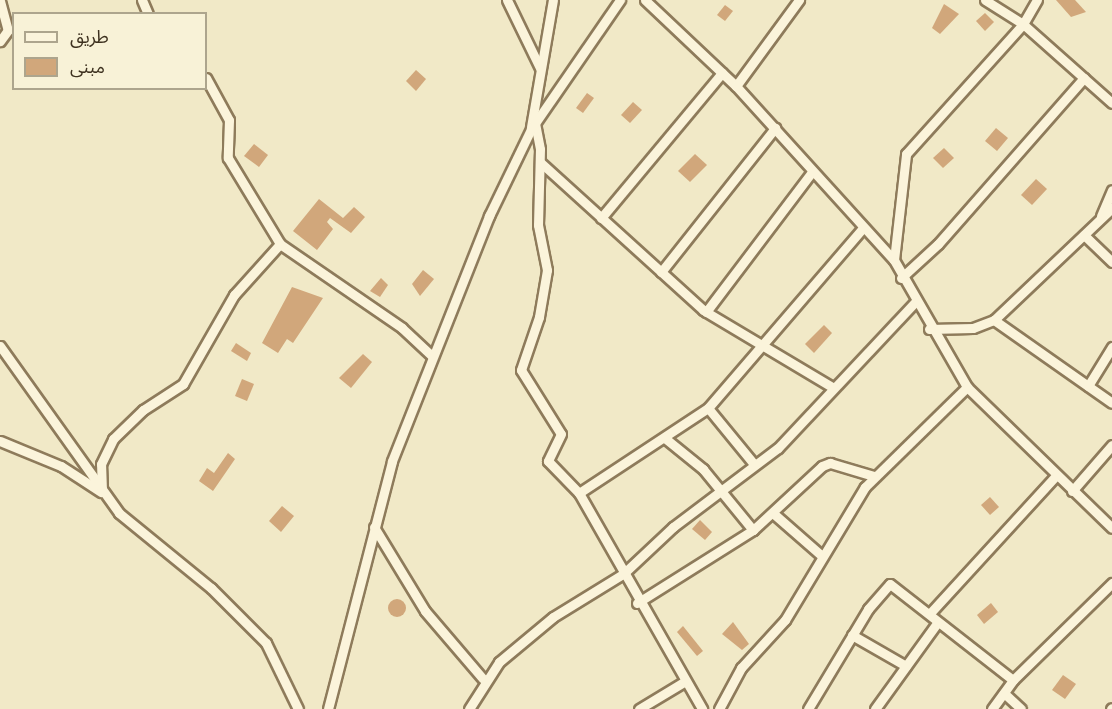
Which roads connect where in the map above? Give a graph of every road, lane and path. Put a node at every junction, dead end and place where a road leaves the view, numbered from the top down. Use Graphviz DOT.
graph roads {
  1 [pos="507,0"];
  2 [pos="553,0"];
  3 [pos="620,0"];
  4 [pos="645,0"];
  5 [pos="799,0"];
  6 [pos="985,0"];
  7 [pos="1037,0"];
  8 [pos="0,1"];
  9 [pos="1023,24"];
  10 [pos="0,41"];
  11 [pos="541,70"];
  12 [pos="722,73"];
  13 [pos="1084,78"];
  14 [pos="207,80"];
  15 [pos="736,86"];
  16 [pos="1112,103"];
  17 [pos="533,126"];
  18 [pos="775,128"];
  19 [pos="540,162"];
  20 [pos="812,172"];
  21 [pos="1112,190"];
  22 [pos="1112,208"];
  23 [pos="1100,217"];
  24 [pos="601,218"];
  25 [pos="863,228"];
  26 [pos="1084,235"];
  27 [pos="280,244"];
  28 [pos="894,260"];
  29 [pos="1112,262"];
  30 [pos="661,272"];
  31 [pos="901,278"];
  32 [pos="916,301"];
  33 [pos="706,312"];
  34 [pos="994,320"];
  35 [pos="929,329"];
  36 [pos="762,344"];
  37 [pos="0,346"];
  38 [pos="1112,347"];
  39 [pos="432,356"];
  40 [pos="1089,386"];
  41 [pos="832,387"];
  42 [pos="967,387"];
  43 [pos="1112,403"];
  44 [pos="708,408"];
  45 [pos="666,440"];
  46 [pos="0,441"];
  47 [pos="1112,446"];
  48 [pos="753,463"];
  49 [pos="874,476"];
  50 [pos="1055,477"];
  51 [pos="719,490"];
  52 [pos="1072,491"];
  53 [pos="103,493"];
  54 [pos="579,493"];
  55 [pos="774,514"];
  56 [pos="374,527"];
  57 [pos="1112,528"];
  58 [pos="753,531"];
  59 [pos="822,556"];
  60 [pos="623,574"];
  61 [pos="1112,583"];
  62 [pos="637,603"];
  63 [pos="932,612"];
  64 [pos="937,623"];
  65 [pos="852,635"];
  66 [pos="906,666"];
  67 [pos="483,679"];
  68 [pos="1013,680"];
  69 [pos="684,682"];
  70 [pos="1004,693"];
  71 [pos="298,709"];
  72 [pos="328,709"];
  73 [pos="470,709"];
  74 [pos="639,709"];
  75 [pos="702,709"];
  76 [pos="718,709"];
  77 [pos="808,709"];
  78 [pos="875,709"];
  79 [pos="992,709"];
  80 [pos="1021,709"];
  1 -- 11 [label="street"];
  2 -- 11 [label="street"];
  3 -- 17 [label="street"];
  4 -- 12 [label="street"];
  5 -- 15 [label="street"];
  6 -- 9 [label="street"];
  7 -- 9 [label="street"];
  8 -- 10 [label="street"];
  9 -- 13 [label="street"];
  9 -- 28 [label="street"];
  11 -- 17 [label="street"];
  12 -- 15 [label="street"];
  12 -- 24 [label="street"];
  13 -- 16 [label="street"];
  13 -- 31 [label="street"];
  14 -- 27 [label="street"];
  15 -- 18 [label="street"];
  17 -- 19 [label="street"];
  17 -- 39 [label="street"];
  18 -- 20 [label="street"];
  18 -- 30 [label="street"];
  19 -- 24 [label="street"];
  19 -- 54 [label="street"];
  20 -- 25 [label="street"];
  20 -- 33 [label="street"];
  21 -- 23 [label="street"];
  22 -- 23 [label="street"];
  23 -- 26 [label="street"];
  24 -- 30 [label="street"];
  25 -- 28 [label="street"];
  25 -- 36 [label="street"];
  26 -- 29 [label="street"];
  26 -- 34 [label="street"];
  27 -- 39 [label="street"];
  27 -- 53 [label="street"];
  28 -- 31 [label="street"];
  30 -- 33 [label="street"];
  31 -- 32 [label="street"];
  32 -- 35 [label="street"];
  32 -- 41 [label="street"];
  33 -- 36 [label="street"];
  34 -- 35 [label="street"];
  34 -- 40 [label="street"];
  35 -- 42 [label="street"];
  36 -- 41 [label="street"];
  36 -- 44 [label="street"];
  37 -- 53 [label="street"];
  38 -- 40 [label="street"];
  39 -- 56 [label="street"];
  40 -- 43 [label="street"];
  41 -- 48 [label="street"];
  42 -- 49 [label="street"];
  42 -- 50 [label="street"];
  44 -- 45 [label="street"];
  44 -- 48 [label="street"];
  45 -- 51 [label="street"];
  45 -- 54 [label="street"];
  46 -- 53 [label="street"];
  47 -- 52 [label="street"];
  48 -- 51 [label="street"];
  49 -- 55 [label="street"];
  49 -- 59 [label="street"];
  50 -- 52 [label="street"];
  50 -- 63 [label="street"];
  51 -- 58 [label="street"];
  51 -- 60 [label="street"];
  52 -- 57 [label="street"];
  53 -- 71 [label="street"];
  54 -- 60 [label="street"];
  55 -- 58 [label="street"];
  55 -- 59 [label="street"];
  56 -- 67 [label="street"];
  56 -- 72 [label="street"];
  58 -- 62 [label="street"];
  59 -- 76 [label="street"];
  60 -- 62 [label="street"];
  60 -- 67 [label="street"];
  61 -- 68 [label="street"];
  62 -- 69 [label="street"];
  63 -- 64 [label="street"];
  63 -- 65 [label="street"];
  64 -- 66 [label="street"];
  64 -- 68 [label="street"];
  65 -- 66 [label="street"];
  65 -- 77 [label="street"];
  66 -- 78 [label="street"];
  67 -- 73 [label="street"];
  68 -- 70 [label="street"];
  69 -- 74 [label="street"];
  69 -- 75 [label="street"];
  70 -- 79 [label="street"];
  70 -- 80 [label="street"];
}
